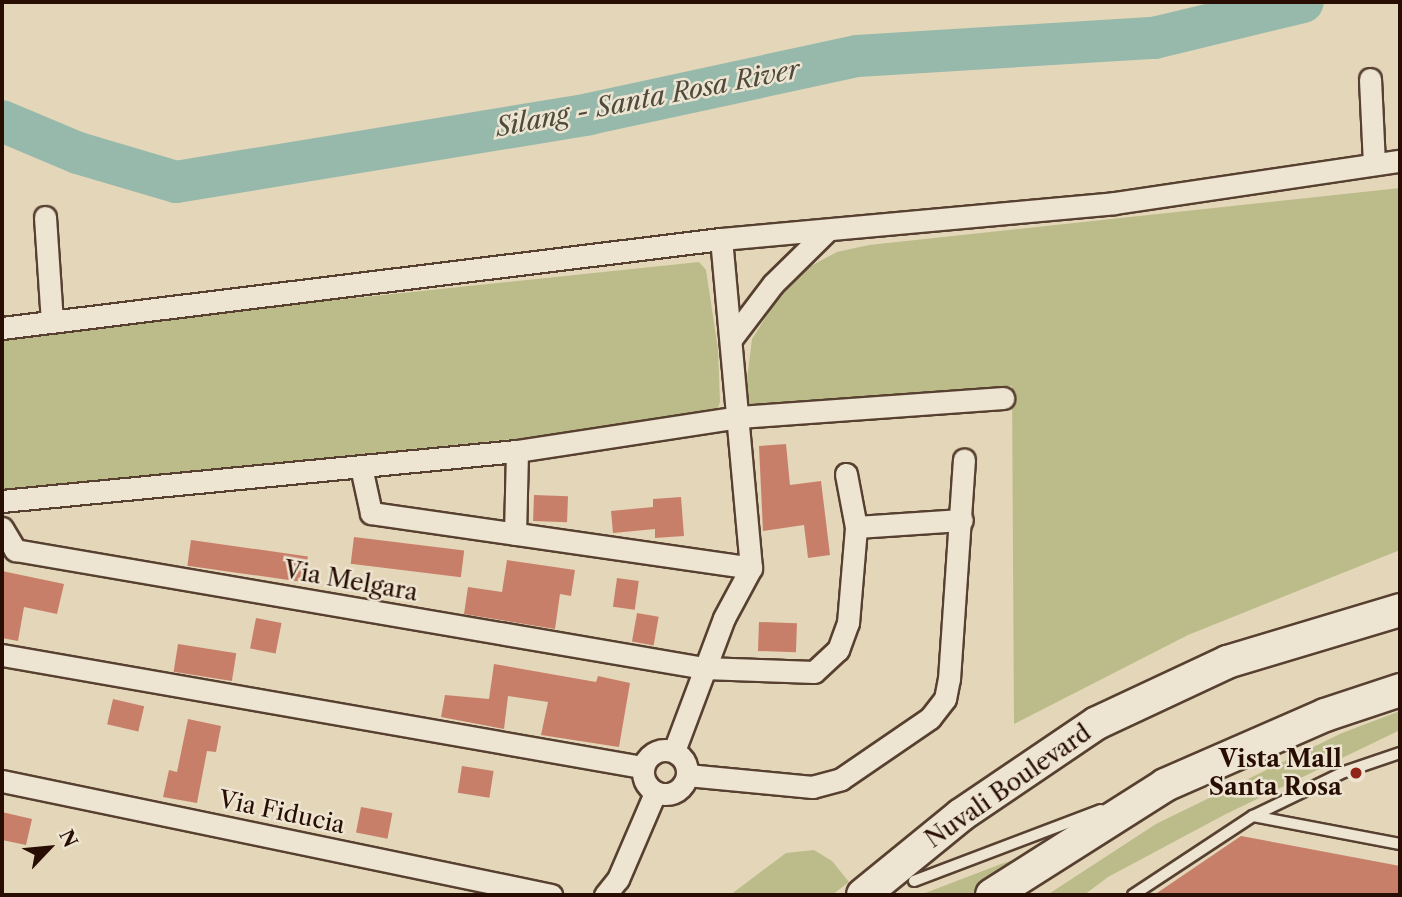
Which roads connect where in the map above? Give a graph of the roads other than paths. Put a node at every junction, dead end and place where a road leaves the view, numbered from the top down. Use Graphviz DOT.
graph roads {
  1 [pos="1370,79"];
  2 [pos="1400,161"];
  3 [pos="1374,164"];
  4 [pos="46,217"];
  5 [pos="826,232"];
  6 [pos="721,239"];
  7 [pos="52,322"];
  8 [pos="2,328"];
  9 [pos="733,338"];
  10 [pos="1003,398"];
  11 [pos="739,417"];
  12 [pos="517,451"];
  13 [pos="964,460"];
  14 [pos="361,467"];
  15 [pos="846,474"];
  16 [pos="2,501"];
  17 [pos="962,520"];
  18 [pos="856,527"];
  19 [pos="2,528"];
  20 [pos="515,534"];
  21 [pos="751,568"];
  22 [pos="1400,610"];
  23 [pos="2,655"];
  24 [pos="704,668"];
  25 [pos="1400,690"];
  26 [pos="674,751"];
  27 [pos="1395,755"];
  28 [pos="642,767"];
  29 [pos="687,775"];
  30 [pos="2,781"];
  31 [pos="1165,785"];
  32 [pos="655,793"];
  33 [pos="1253,816"];
  34 [pos="1400,845"];
  35 [pos="914,881"];
  36 [pos="551,895"];
  37 [pos="605,895"];
  38 [pos="863,895"];
  39 [pos="992,895"];
  40 [pos="1133,895"];
  1 -- 3 [label="street"];
  2 -- 3 [label="street"];
  3 -- 5 [label="street"];
  4 -- 7 [label="street"];
  5 -- 6 [label="street"];
  5 -- 9 [label="street"];
  6 -- 7 [label="street"];
  6 -- 9 [label="street"];
  7 -- 8 [label="street"];
  9 -- 11 [label="street"];
  10 -- 11 [label="street"];
  11 -- 12 [label="street"];
  11 -- 21 [label="street"];
  12 -- 14 [label="street"];
  12 -- 20 [label="street"];
  13 -- 17 [label="street"];
  14 -- 16 [label="street"];
  14 -- 20 [label="street"];
  15 -- 18 [label="street, Via Melgara"];
  17 -- 18 [label="street"];
  17 -- 29 [label="street"];
  18 -- 24 [label="street, Via Melgara"];
  19 -- 24 [label="street, Via Melgara"];
  20 -- 21 [label="street"];
  21 -- 24 [label="street"];
  22 -- 38 [label="main road, Nuvali Boulevard"];
  23 -- 28 [label="street"];
  24 -- 26 [label="street"];
  25 -- 31 [label="main road, Nuvali Boulevard"];
  26 -- 28 [label="street"];
  26 -- 29 [label="street"];
  27 -- 33 [label="lane"];
  28 -- 32 [label="street"];
  29 -- 32 [label="street"];
  30 -- 36 [label="street, Via Fiducia"];
  31 -- 35 [label="lane, Nuvali Boulevard"];
  31 -- 39 [label="main road, Nuvali Boulevard"];
  32 -- 37 [label="street"];
  33 -- 34 [label="lane"];
  33 -- 40 [label="lane"];
}
